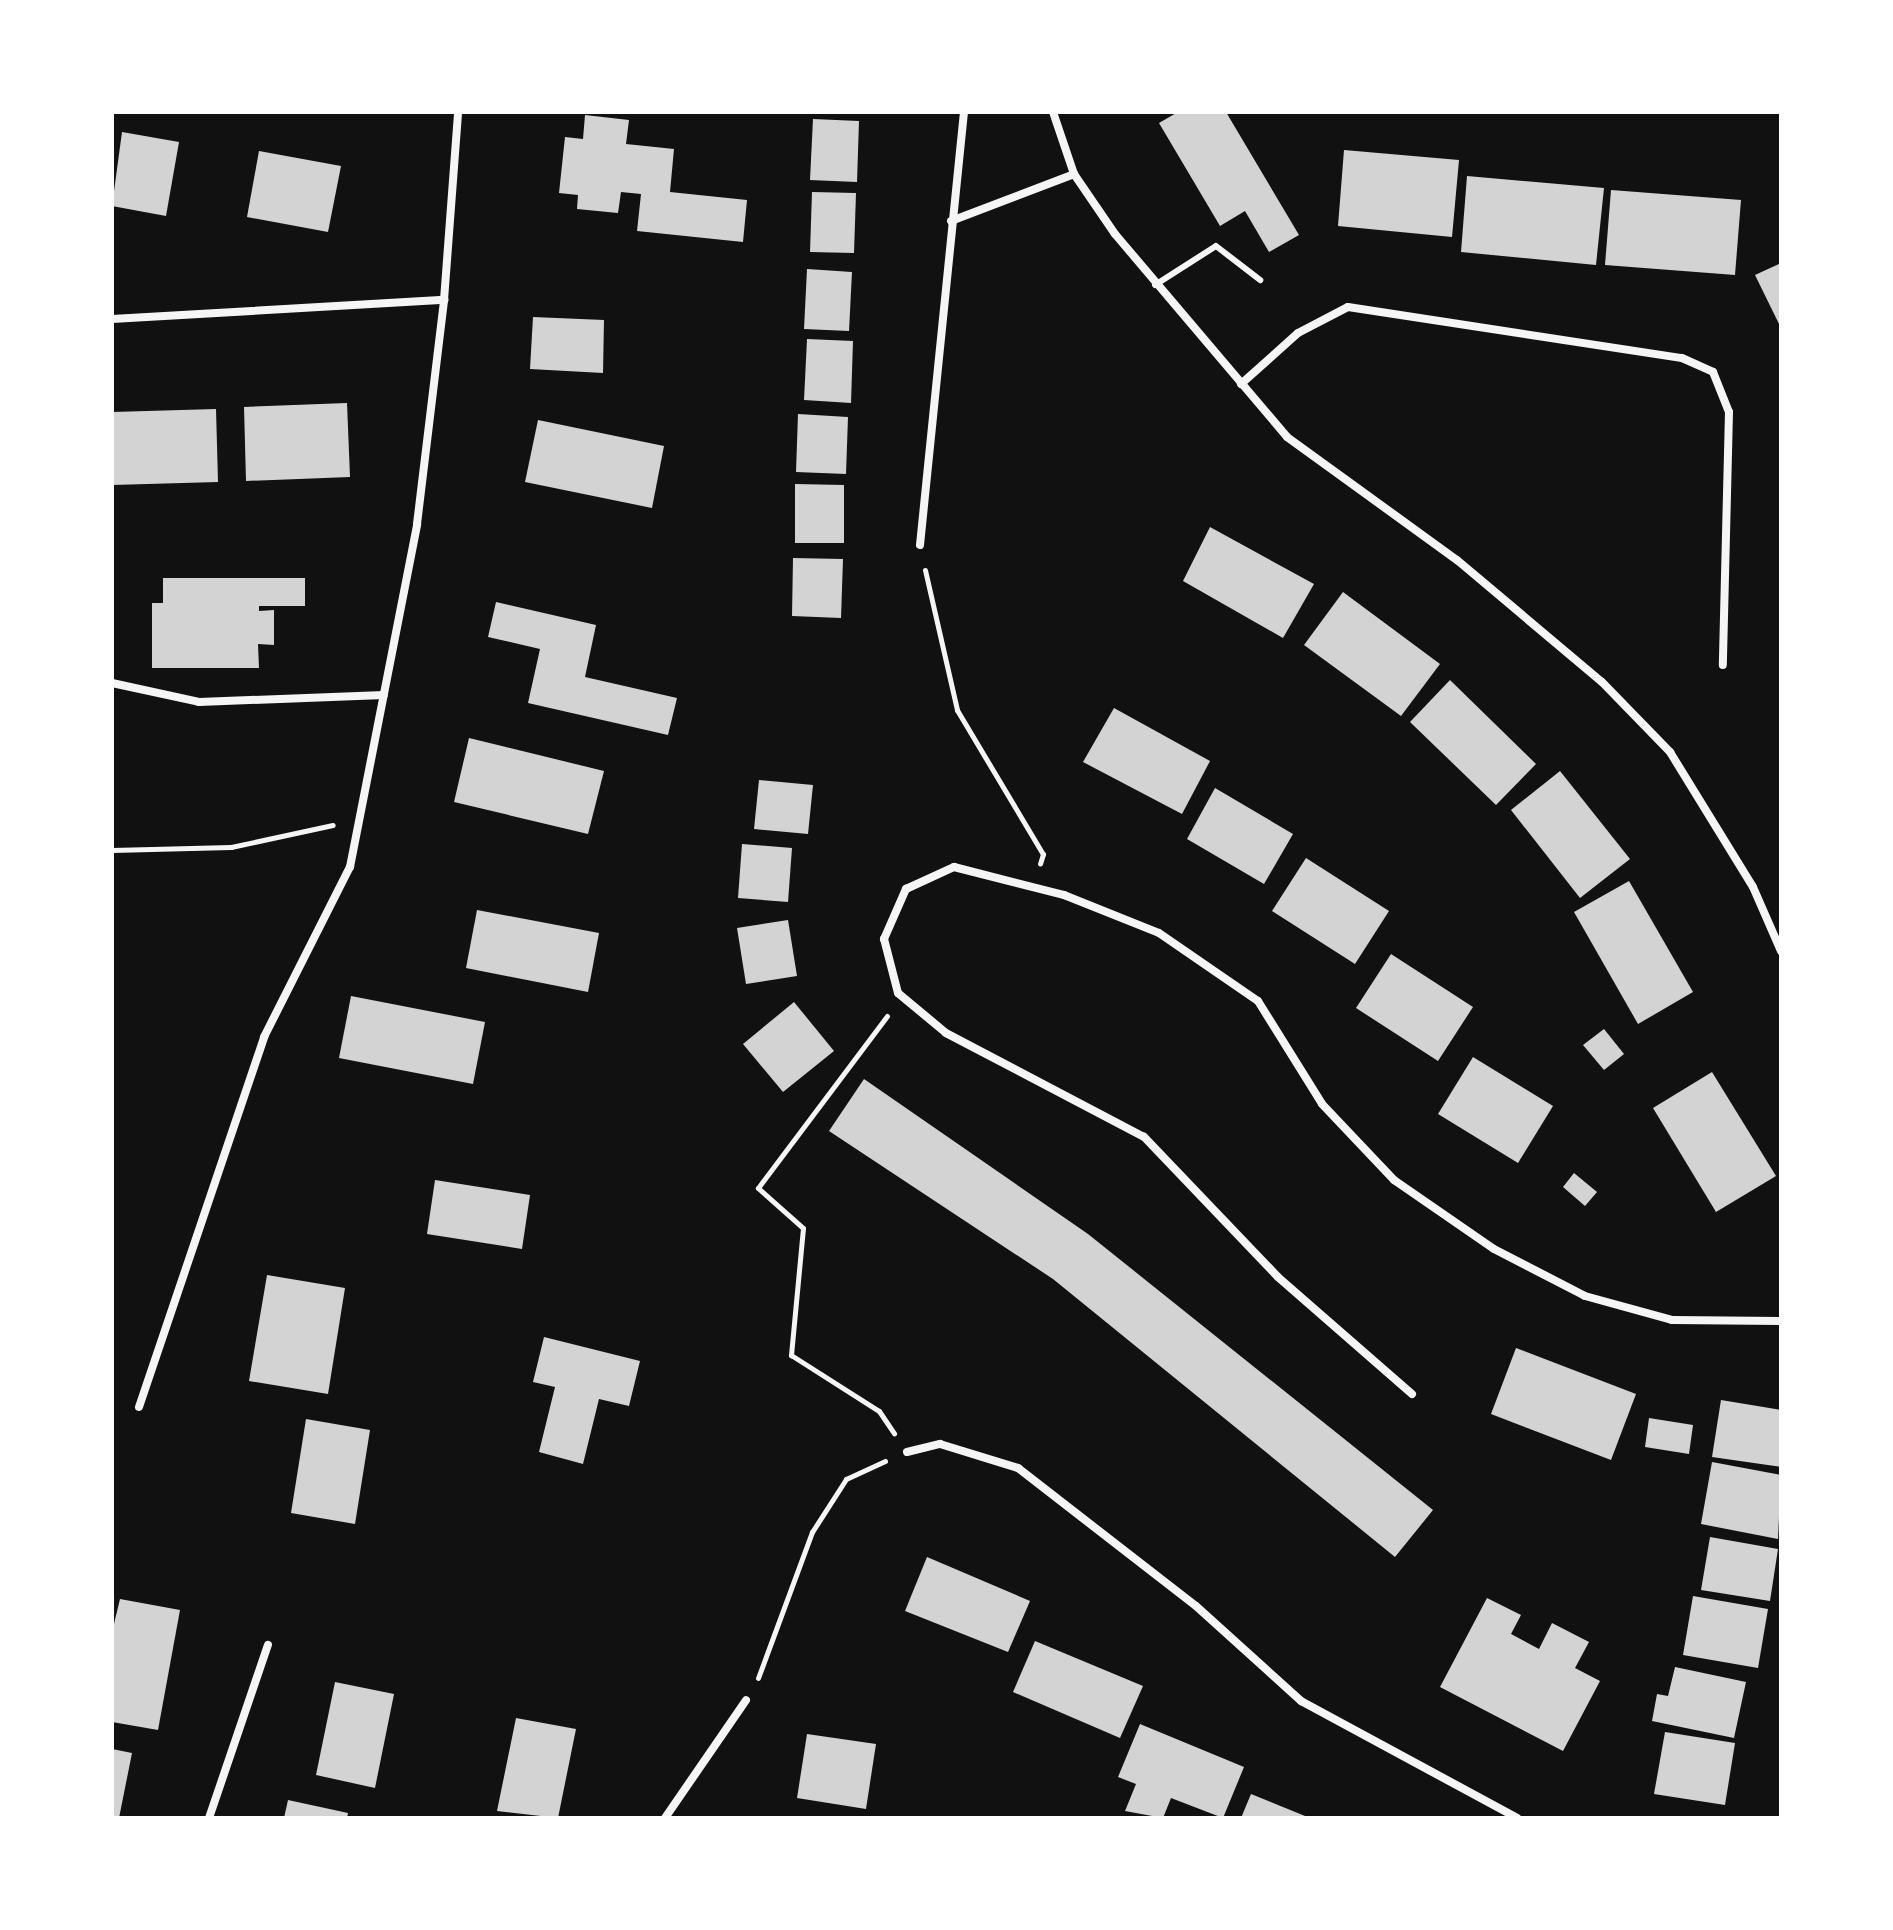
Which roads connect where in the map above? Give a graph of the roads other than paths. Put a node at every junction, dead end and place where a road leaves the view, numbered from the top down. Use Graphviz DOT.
graph roads {
  1 [pos="458,112"];
  2 [pos="964,112"];
  3 [pos="1053,112"];
  4 [pos="1074,174"];
  5 [pos="951,221"];
  6 [pos="1260,280"];
  7 [pos="1154,285"];
  8 [pos="444,300"];
  9 [pos="112,319"];
  10 [pos="1241,384"];
  11 [pos="920,545"];
  12 [pos="1723,665"];
  13 [pos="112,683"];
  14 [pos="384,695"];
  15 [pos="1781,951"];
  16 [pos="1781,1321"];
  17 [pos="1412,1394"];
  18 [pos="139,1407"];
  19 [pos="907,1452"];
  20 [pos="268,1645"];
  21 [pos="746,1700"];
  22 [pos="209,1818"];
  23 [pos="665,1818"];
  24 [pos="1517,1818"];
  1 -- 8 [label="street"];
  2 -- 5 [label="street"];
  3 -- 4 [label="street"];
  4 -- 5 [label="street"];
  4 -- 7 [label="street"];
  5 -- 11 [label="street"];
  6 -- 7 [label="lane"];
  7 -- 10 [label="street"];
  8 -- 9 [label="street"];
  8 -- 14 [label="street"];
  10 -- 12 [label="street"];
  10 -- 15 [label="street"];
  13 -- 14 [label="street"];
  14 -- 18 [label="street"];
  16 -- 17 [label="street"];
  19 -- 24 [label="street"];
  20 -- 22 [label="street"];
  21 -- 23 [label="street"];
}
